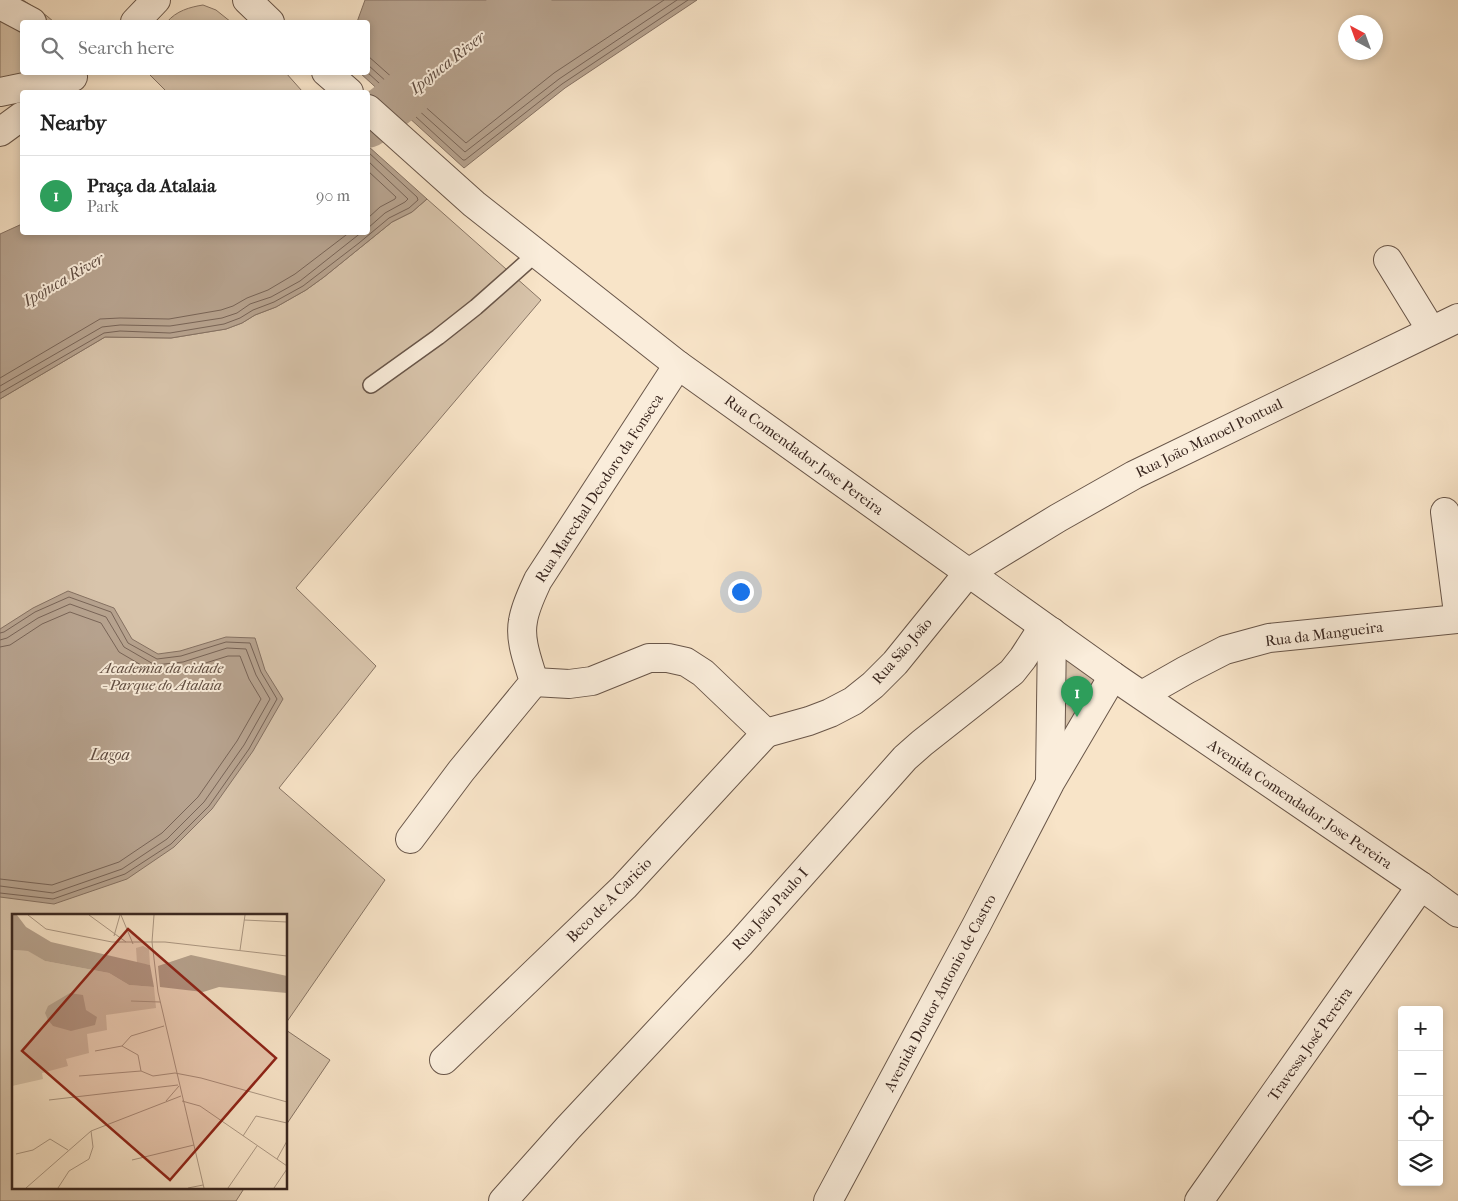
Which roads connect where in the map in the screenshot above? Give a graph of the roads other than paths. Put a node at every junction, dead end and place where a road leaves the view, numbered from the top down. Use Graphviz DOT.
graph roads {
  1 [pos="156,0"];
  2 [pos="247,0"];
  3 [pos="0,5"];
  4 [pos="28,20"];
  5 [pos="137,20"];
  6 [pos="268,20"];
  7 [pos="329,75"];
  8 [pos="68,81"];
  9 [pos="347,90"];
  10 [pos="0,92"];
  11 [pos="370,111"];
  12 [pos="20,117"];
  13 [pos="0,132"];
  14 [pos="537,254"];
  15 [pos="1388,260"];
  16 [pos="1458,318"];
  17 [pos="1431,330"];
  18 [pos="678,365"];
  19 [pos="371,385"];
  20 [pos="1445,512"];
  21 [pos="968,572"];
  22 [pos="1458,613"];
  23 [pos="1458,619"];
  24 [pos="1048,630"];
  25 [pos="1113,676"];
  26 [pos="534,682"];
  27 [pos="1142,695"];
  28 [pos="766,733"];
  29 [pos="1050,783"];
  30 [pos="410,839"];
  31 [pos="1420,886"];
  32 [pos="1458,913"];
  33 [pos="444,1060"];
  34 [pos="503,1201"];
  35 [pos="828,1201"];
  36 [pos="1199,1201"];
  1 -- 5 [label="street"];
  2 -- 6 [label="street"];
  3 -- 4 [label="street"];
  7 -- 9 [label="street"];
  8 -- 10 [label="street"];
  11 -- 14 [label="street, Rua Comendador Jose Pereira"];
  12 -- 13 [label="street"];
  14 -- 18 [label="street, Rua Comendador Jose Pereira"];
  14 -- 19 [label="lane"];
  15 -- 17 [label="street"];
  16 -- 17 [label="street, Rua João Manoel Pontual"];
  17 -- 21 [label="street, Rua João Manoel Pontual"];
  18 -- 21 [label="street, Rua Comendador Jose Pereira"];
  18 -- 26 [label="street, Rua Marechal Deodoro da Fonseca"];
  20 -- 22 [label="street"];
  21 -- 24 [label="street, Rua Comendador Jose Pereira"];
  21 -- 28 [label="street, Rua São João"];
  23 -- 27 [label="street, Rua da Mangueira"];
  24 -- 25 [label="street, Rua Comendador Jose Pereira"];
  24 -- 29 [label="street, Avenida Doutor Antonio de Castro"];
  24 -- 34 [label="street, Rua João Paulo I"];
  25 -- 27 [label="street, Rua Comendador Jose Pereira"];
  25 -- 29 [label="street, Avenida Doutor Antonio de Castro"];
  26 -- 28 [label="street"];
  26 -- 30 [label="street"];
  27 -- 31 [label="street, Avenida Comendador Jose Pereira"];
  28 -- 33 [label="street, Beco de A Caricio"];
  29 -- 35 [label="street, Avenida Doutor Antonio de Castro"];
  31 -- 32 [label="street, Avenida Comendador Jose Pereira"];
  31 -- 36 [label="street, Travessa José Pereira"];
}
